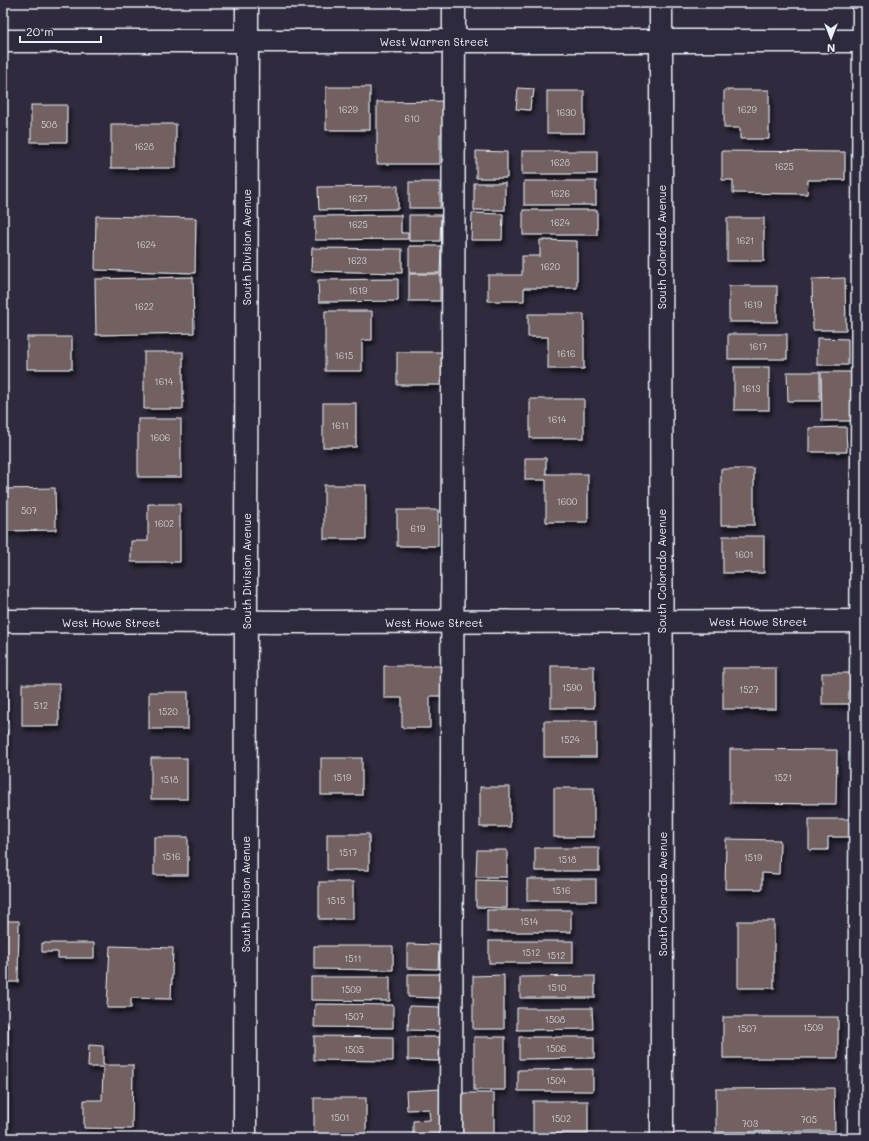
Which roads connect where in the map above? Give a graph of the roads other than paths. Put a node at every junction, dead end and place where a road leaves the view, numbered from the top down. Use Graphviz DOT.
graph roads {
  1 [pos="247,3"];
  2 [pos="454,3"];
  3 [pos="661,3"];
  4 [pos="864,3"];
  5 [pos="3,41"];
  6 [pos="246,41"];
  7 [pos="454,41"];
  8 [pos="661,41"];
  9 [pos="865,41"];
  10 [pos="3,621"];
  11 [pos="661,621"];
  12 [pos="864,621"];
  13 [pos="246,622"];
  14 [pos="453,622"];
  15 [pos="245,1138"];
  16 [pos="451,1138"];
  17 [pos="662,1138"];
  18 [pos="859,1138"];
  1 -- 6 [label="street, South Division Avenue"];
  2 -- 7 [label="street"];
  3 -- 8 [label="street, South Colorado Avenue"];
  4 -- 9 [label="street"];
  5 -- 6 [label="street, West Warren Street"];
  6 -- 7 [label="street, West Warren Street"];
  6 -- 13 [label="street, South Division Avenue"];
  7 -- 8 [label="street, West Warren Street"];
  7 -- 14 [label="street"];
  8 -- 9 [label="street, West Warren Street"];
  8 -- 11 [label="street, South Colorado Avenue"];
  9 -- 12 [label="street"];
  10 -- 13 [label="street, West Howe Street"];
  11 -- 12 [label="street, West Howe Street"];
  11 -- 14 [label="street, West Howe Street"];
  11 -- 17 [label="street, South Colorado Avenue"];
  12 -- 18 [label="street"];
  13 -- 14 [label="street, West Howe Street"];
  13 -- 15 [label="street, South Division Avenue"];
  14 -- 16 [label="street"];
}
